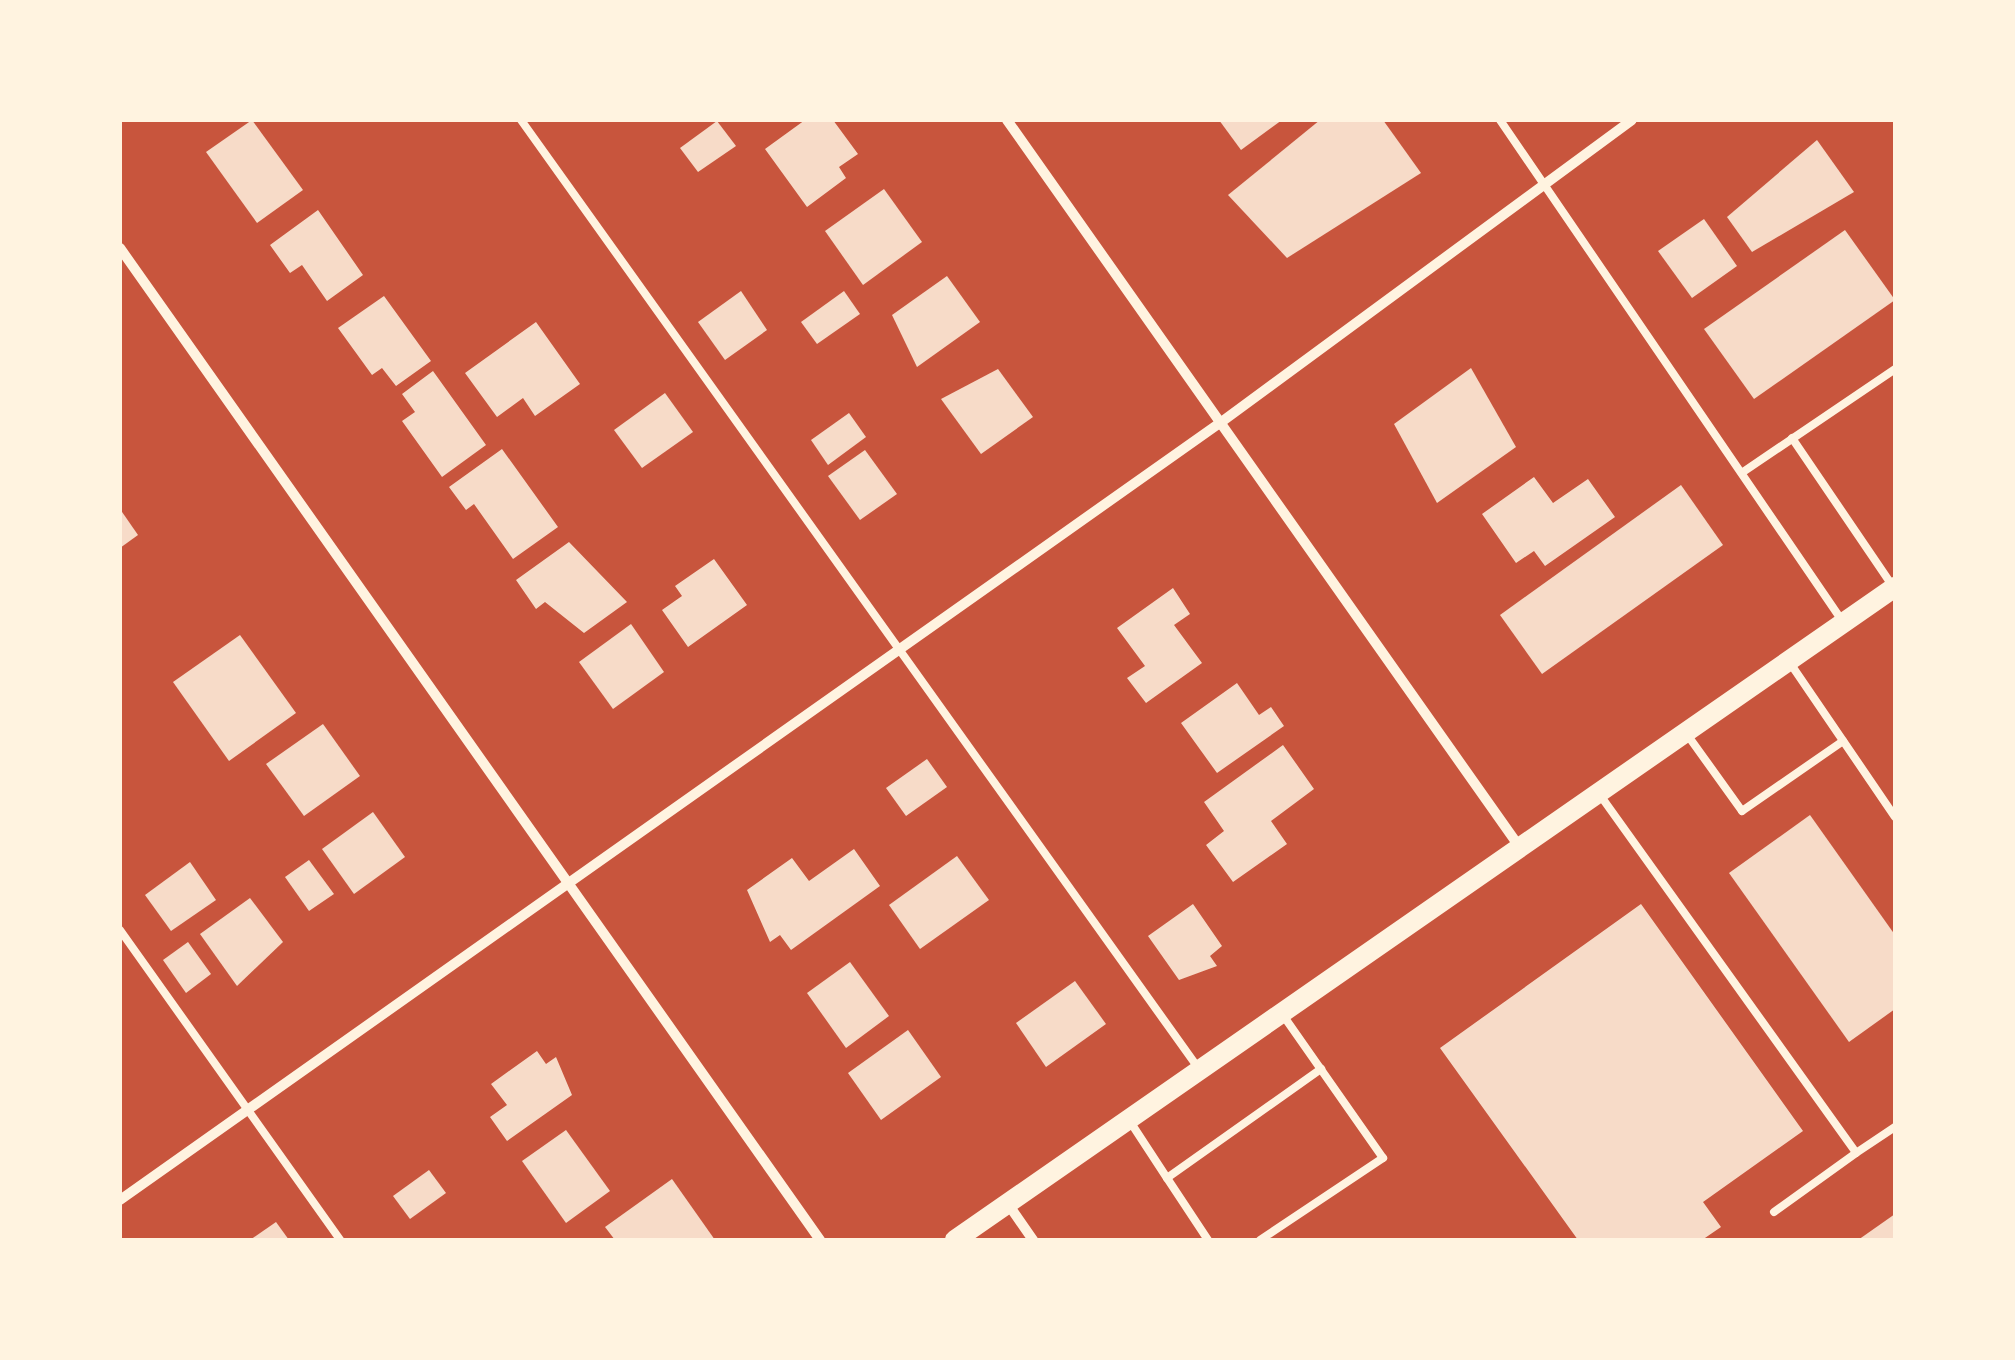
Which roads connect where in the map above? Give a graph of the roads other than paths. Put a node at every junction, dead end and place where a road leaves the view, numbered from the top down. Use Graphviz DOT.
graph roads {
  1 [pos="521,120"];
  2 [pos="1006,120"];
  3 [pos="1500,120"];
  4 [pos="1632,120"];
  5 [pos="1545,184"];
  6 [pos="120,248"];
  7 [pos="1895,369"];
  8 [pos="1220,423"];
  9 [pos="1792,438"];
  10 [pos="1744,472"];
  11 [pos="1895,588"];
  12 [pos="1845,626"];
  13 [pos="896,651"];
  14 [pos="1790,663"];
  15 [pos="1686,733"];
  16 [pos="1843,741"];
  17 [pos="1597,792"];
  18 [pos="1895,817"];
  19 [pos="1518,844"];
  20 [pos="568,883"];
  21 [pos="120,930"];
  22 [pos="1281,1011"];
  23 [pos="1199,1069"];
  24 [pos="1322,1069"];
  25 [pos="248,1110"];
  26 [pos="1128,1119"];
  27 [pos="1895,1126"];
  28 [pos="1856,1153"];
  29 [pos="1167,1178"];
  30 [pos="120,1200"];
  31 [pos="1007,1203"];
  32 [pos="1774,1212"];
  33 [pos="340,1240"];
  34 [pos="820,1240"];
  35 [pos="955,1240"];
  36 [pos="1033,1240"];
  37 [pos="1208,1240"];
  38 [pos="1260,1240"];
  1 -- 13 [label="lane"];
  2 -- 8 [label="street"];
  3 -- 5 [label="lane"];
  4 -- 5 [label="street"];
  5 -- 8 [label="street"];
  5 -- 10 [label="lane"];
  6 -- 20 [label="street"];
  7 -- 9 [label="lane"];
  8 -- 13 [label="street"];
  8 -- 19 [label="street"];
  9 -- 10 [label="lane"];
  9 -- 11 [label="lane"];
  10 -- 12 [label="lane"];
  11 -- 12 [label="main road"];
  12 -- 14 [label="main road"];
  13 -- 20 [label="street"];
  13 -- 23 [label="lane"];
  14 -- 15 [label="main road"];
  14 -- 16 [label="lane"];
  15 -- 16 [label="lane"];
  15 -- 17 [label="main road"];
  16 -- 18 [label="lane"];
  17 -- 19 [label="main road"];
  17 -- 28 [label="lane"];
  19 -- 22 [label="main road"];
  20 -- 25 [label="street"];
  20 -- 34 [label="street"];
  21 -- 25 [label="lane"];
  22 -- 23 [label="main road"];
  22 -- 24 [label="lane"];
  23 -- 26 [label="main road"];
  24 -- 29 [label="lane"];
  24 -- 38 [label="lane"];
  25 -- 30 [label="street"];
  25 -- 33 [label="lane"];
  26 -- 29 [label="lane"];
  26 -- 31 [label="main road"];
  27 -- 28 [label="lane"];
  28 -- 32 [label="lane"];
  29 -- 37 [label="lane"];
  31 -- 35 [label="main road"];
  31 -- 36 [label="street"];
}
